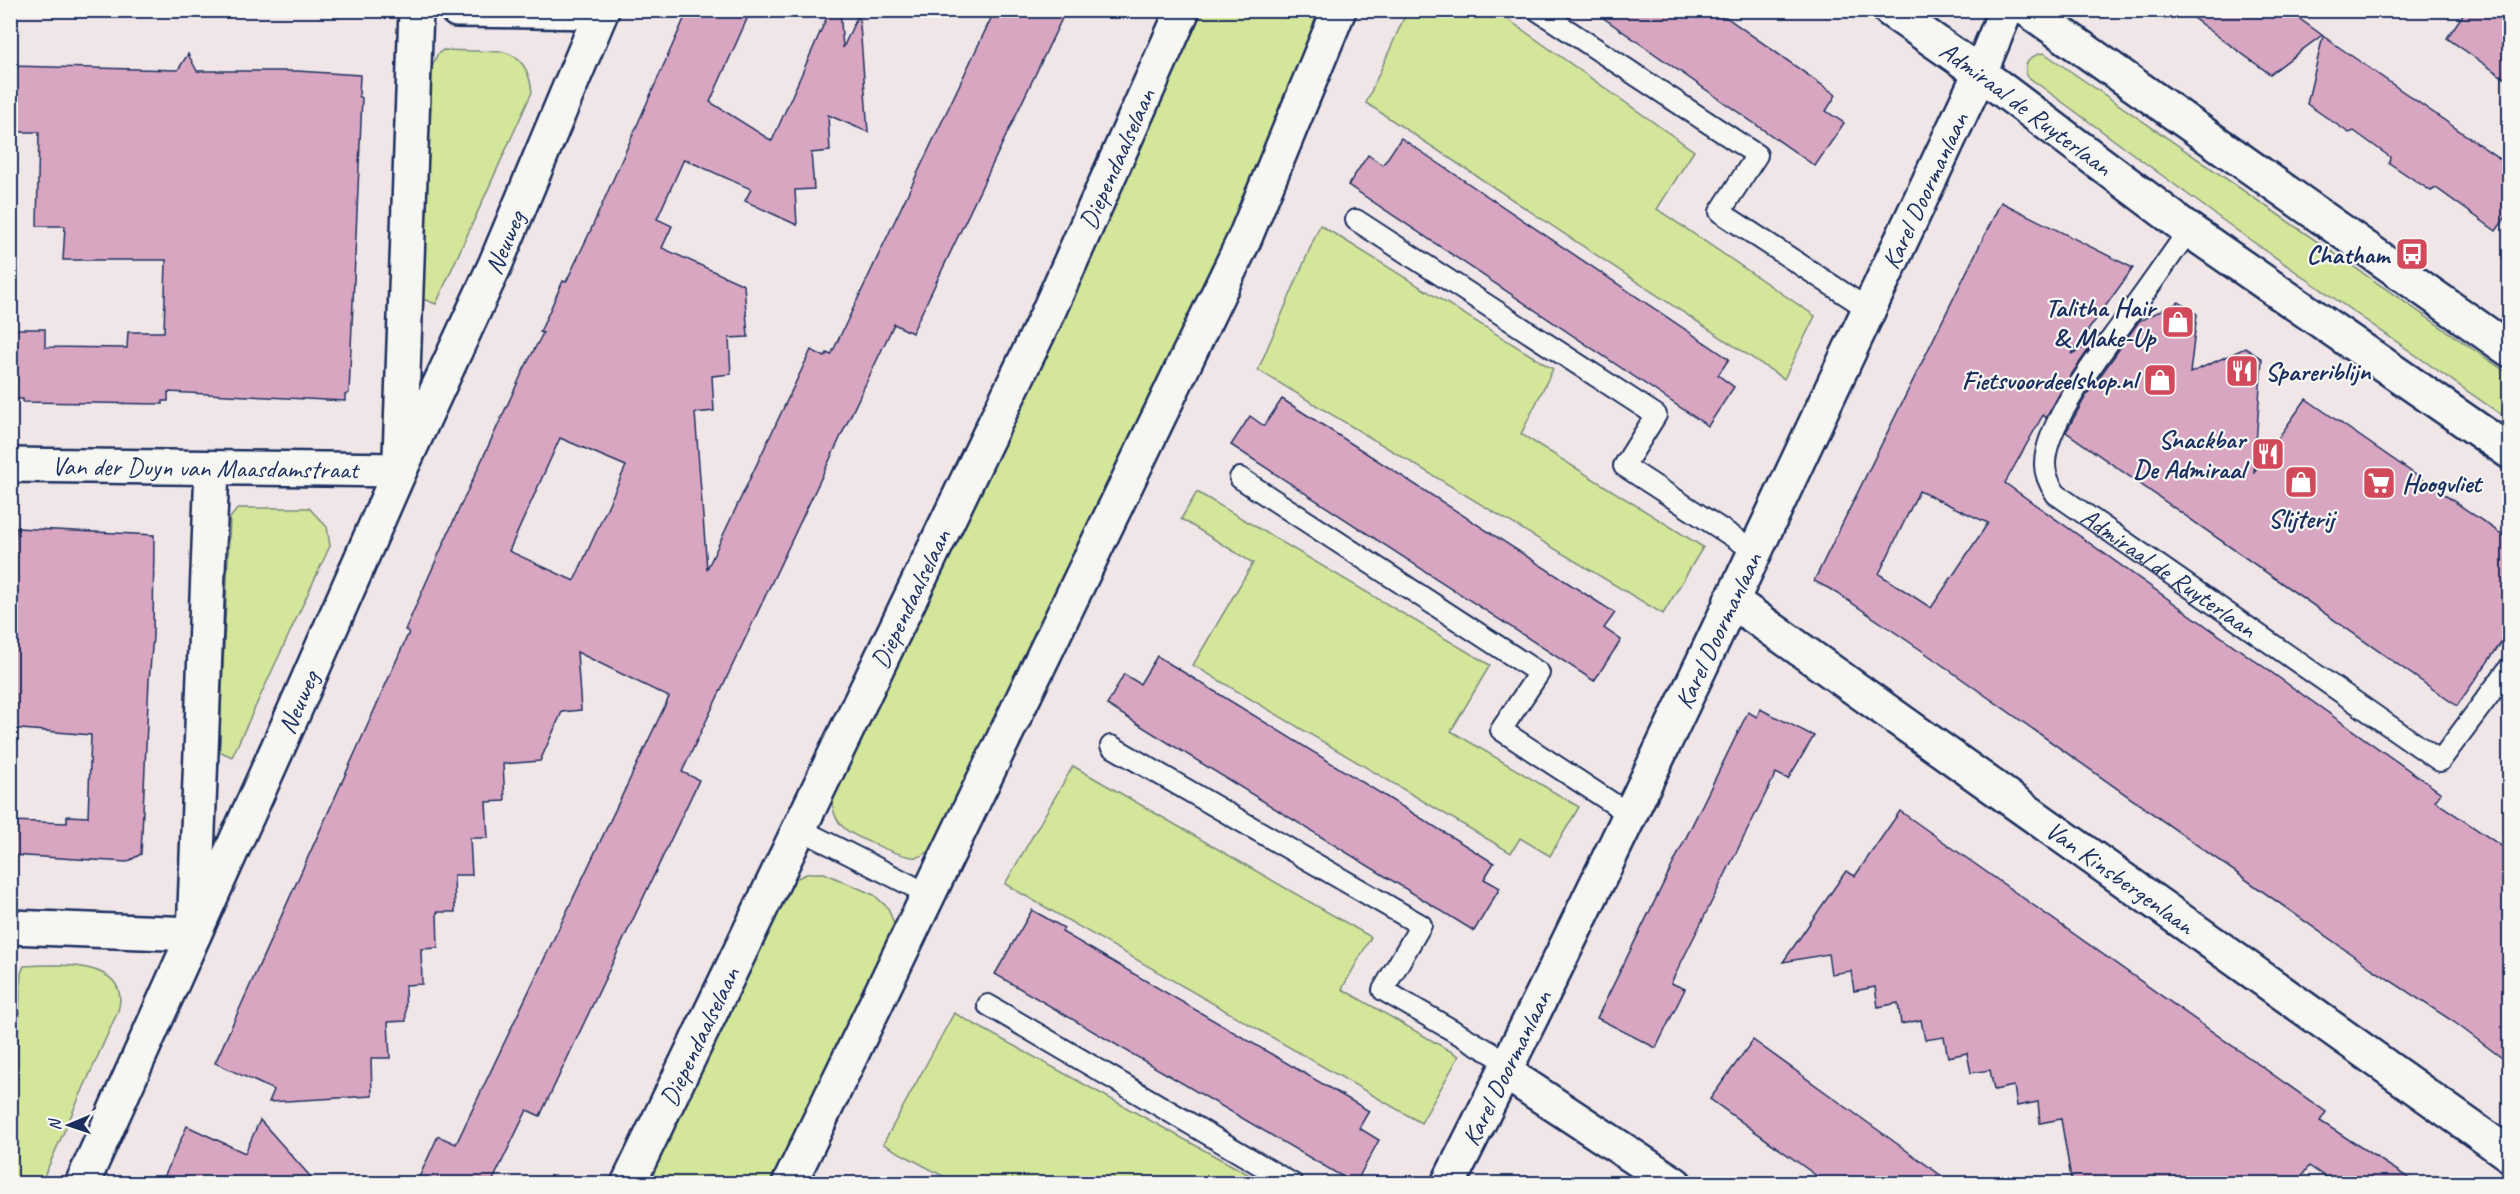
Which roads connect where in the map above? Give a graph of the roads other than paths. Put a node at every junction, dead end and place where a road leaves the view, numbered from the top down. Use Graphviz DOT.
graph roads {
  1 [pos="416,10"];
  2 [pos="457,10"];
  3 [pos="1183,10"];
  4 [pos="1339,10"];
  5 [pos="1538,10"];
  6 [pos="1890,10"];
  7 [pos="2006,10"];
  8 [pos="2028,10"];
  9 [pos="601,11"];
  10 [pos="1980,73"];
  11 [pos="1356,220"];
  12 [pos="2189,230"];
  13 [pos="1868,309"];
  14 [pos="2510,350"];
  15 [pos="2510,452"];
  16 [pos="10,465"];
  17 [pos="212,468"];
  18 [pos="400,470"];
  19 [pos="1240,478"];
  20 [pos="1755,550"];
  21 [pos="1731,600"];
  22 [pos="2510,667"];
  23 [pos="1110,746"];
  24 [pos="1629,814"];
  25 [pos="800,829"];
  26 [pos="928,894"];
  27 [pos="194,934"];
  28 [pos="11,935"];
  29 [pos="988,1005"];
  30 [pos="1507,1068"];
  31 [pos="2510,1155"];
  32 [pos="82,1184"];
  33 [pos="628,1184"];
  34 [pos="789,1184"];
  35 [pos="1293,1184"];
  36 [pos="1448,1184"];
  37 [pos="1675,1184"];
  1 -- 18 [label="street, Neuweg"];
  2 -- 9 [label="street"];
  3 -- 25 [label="street, Diependaalselaan"];
  4 -- 26 [label="street"];
  5 -- 13 [label="lane"];
  6 -- 10 [label="street, Admiraal de Ruyterlaan"];
  7 -- 10 [label="street, Karel Doormanlaan"];
  8 -- 14 [label="street"];
  9 -- 18 [label="street, Neuweg"];
  10 -- 12 [label="street, Admiraal de Ruyterlaan"];
  10 -- 13 [label="street, Karel Doormanlaan"];
  11 -- 20 [label="lane"];
  12 -- 15 [label="street, Admiraal de Ruyterlaan"];
  12 -- 22 [label="lane, Admiraal de Ruyterlaan"];
  13 -- 20 [label="street, Karel Doormanlaan"];
  16 -- 17 [label="street, Van der Duyn van Maasdamstraat"];
  17 -- 18 [label="street, Van der Duyn van Maasdamstraat"];
  17 -- 27 [label="street, Neuweg"];
  18 -- 27 [label="street, Neuweg"];
  19 -- 24 [label="lane"];
  20 -- 21 [label="street, Karel Doormanlaan"];
  21 -- 24 [label="street, Karel Doormanlaan"];
  21 -- 31 [label="street, Van Kinsbergenlaan"];
  23 -- 30 [label="lane"];
  24 -- 30 [label="street, Karel Doormanlaan"];
  25 -- 26 [label="lane"];
  25 -- 33 [label="street, Diependaalselaan"];
  26 -- 34 [label="street"];
  27 -- 28 [label="street"];
  27 -- 32 [label="street, Neuweg"];
  29 -- 35 [label="lane"];
  30 -- 36 [label="street, Karel Doormanlaan"];
  30 -- 37 [label="street"];
}
